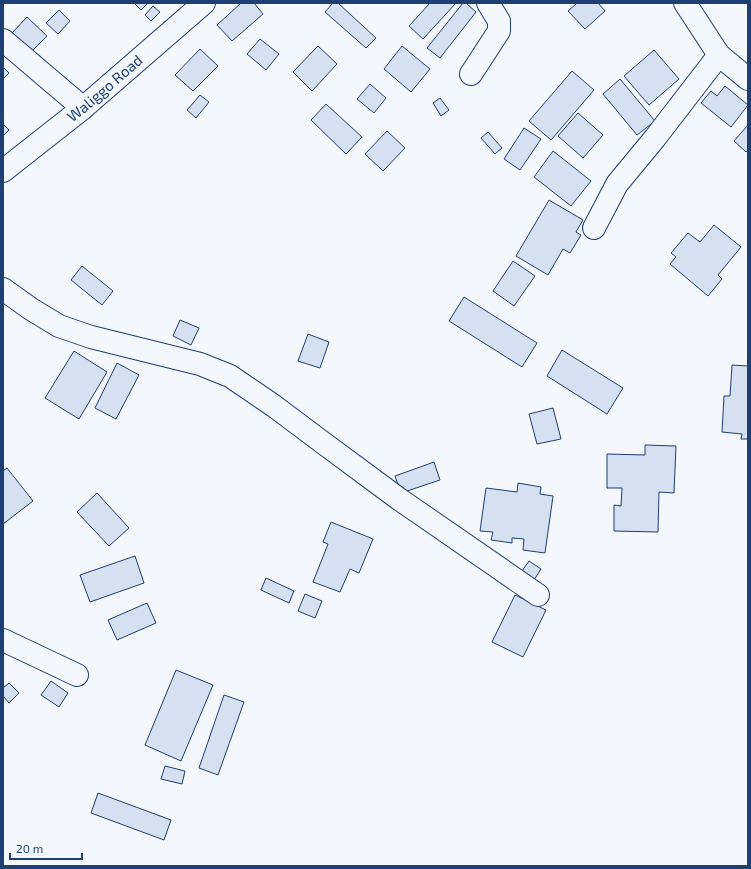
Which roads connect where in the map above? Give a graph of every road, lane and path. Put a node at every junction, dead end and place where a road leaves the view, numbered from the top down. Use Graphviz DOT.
graph roads {
  1 [pos="204,3"];
  2 [pos="488,3"];
  3 [pos="685,3"];
  4 [pos="3,40"];
  5 [pos="719,55"];
  6 [pos="471,74"];
  7 [pos="748,79"];
  8 [pos="83,108"];
  9 [pos="3,171"];
  10 [pos="594,228"];
  11 [pos="3,289"];
  12 [pos="538,595"];
  13 [pos="3,640"];
  14 [pos="77,675"];
  1 -- 8 [label="street, Waliggo Road"];
  2 -- 6 [label="street"];
  3 -- 5 [label="street"];
  4 -- 8 [label="street"];
  5 -- 7 [label="street"];
  5 -- 10 [label="street"];
  8 -- 9 [label="street, Waliggo Road"];
  11 -- 12 [label="street"];
  13 -- 14 [label="street"];
}
